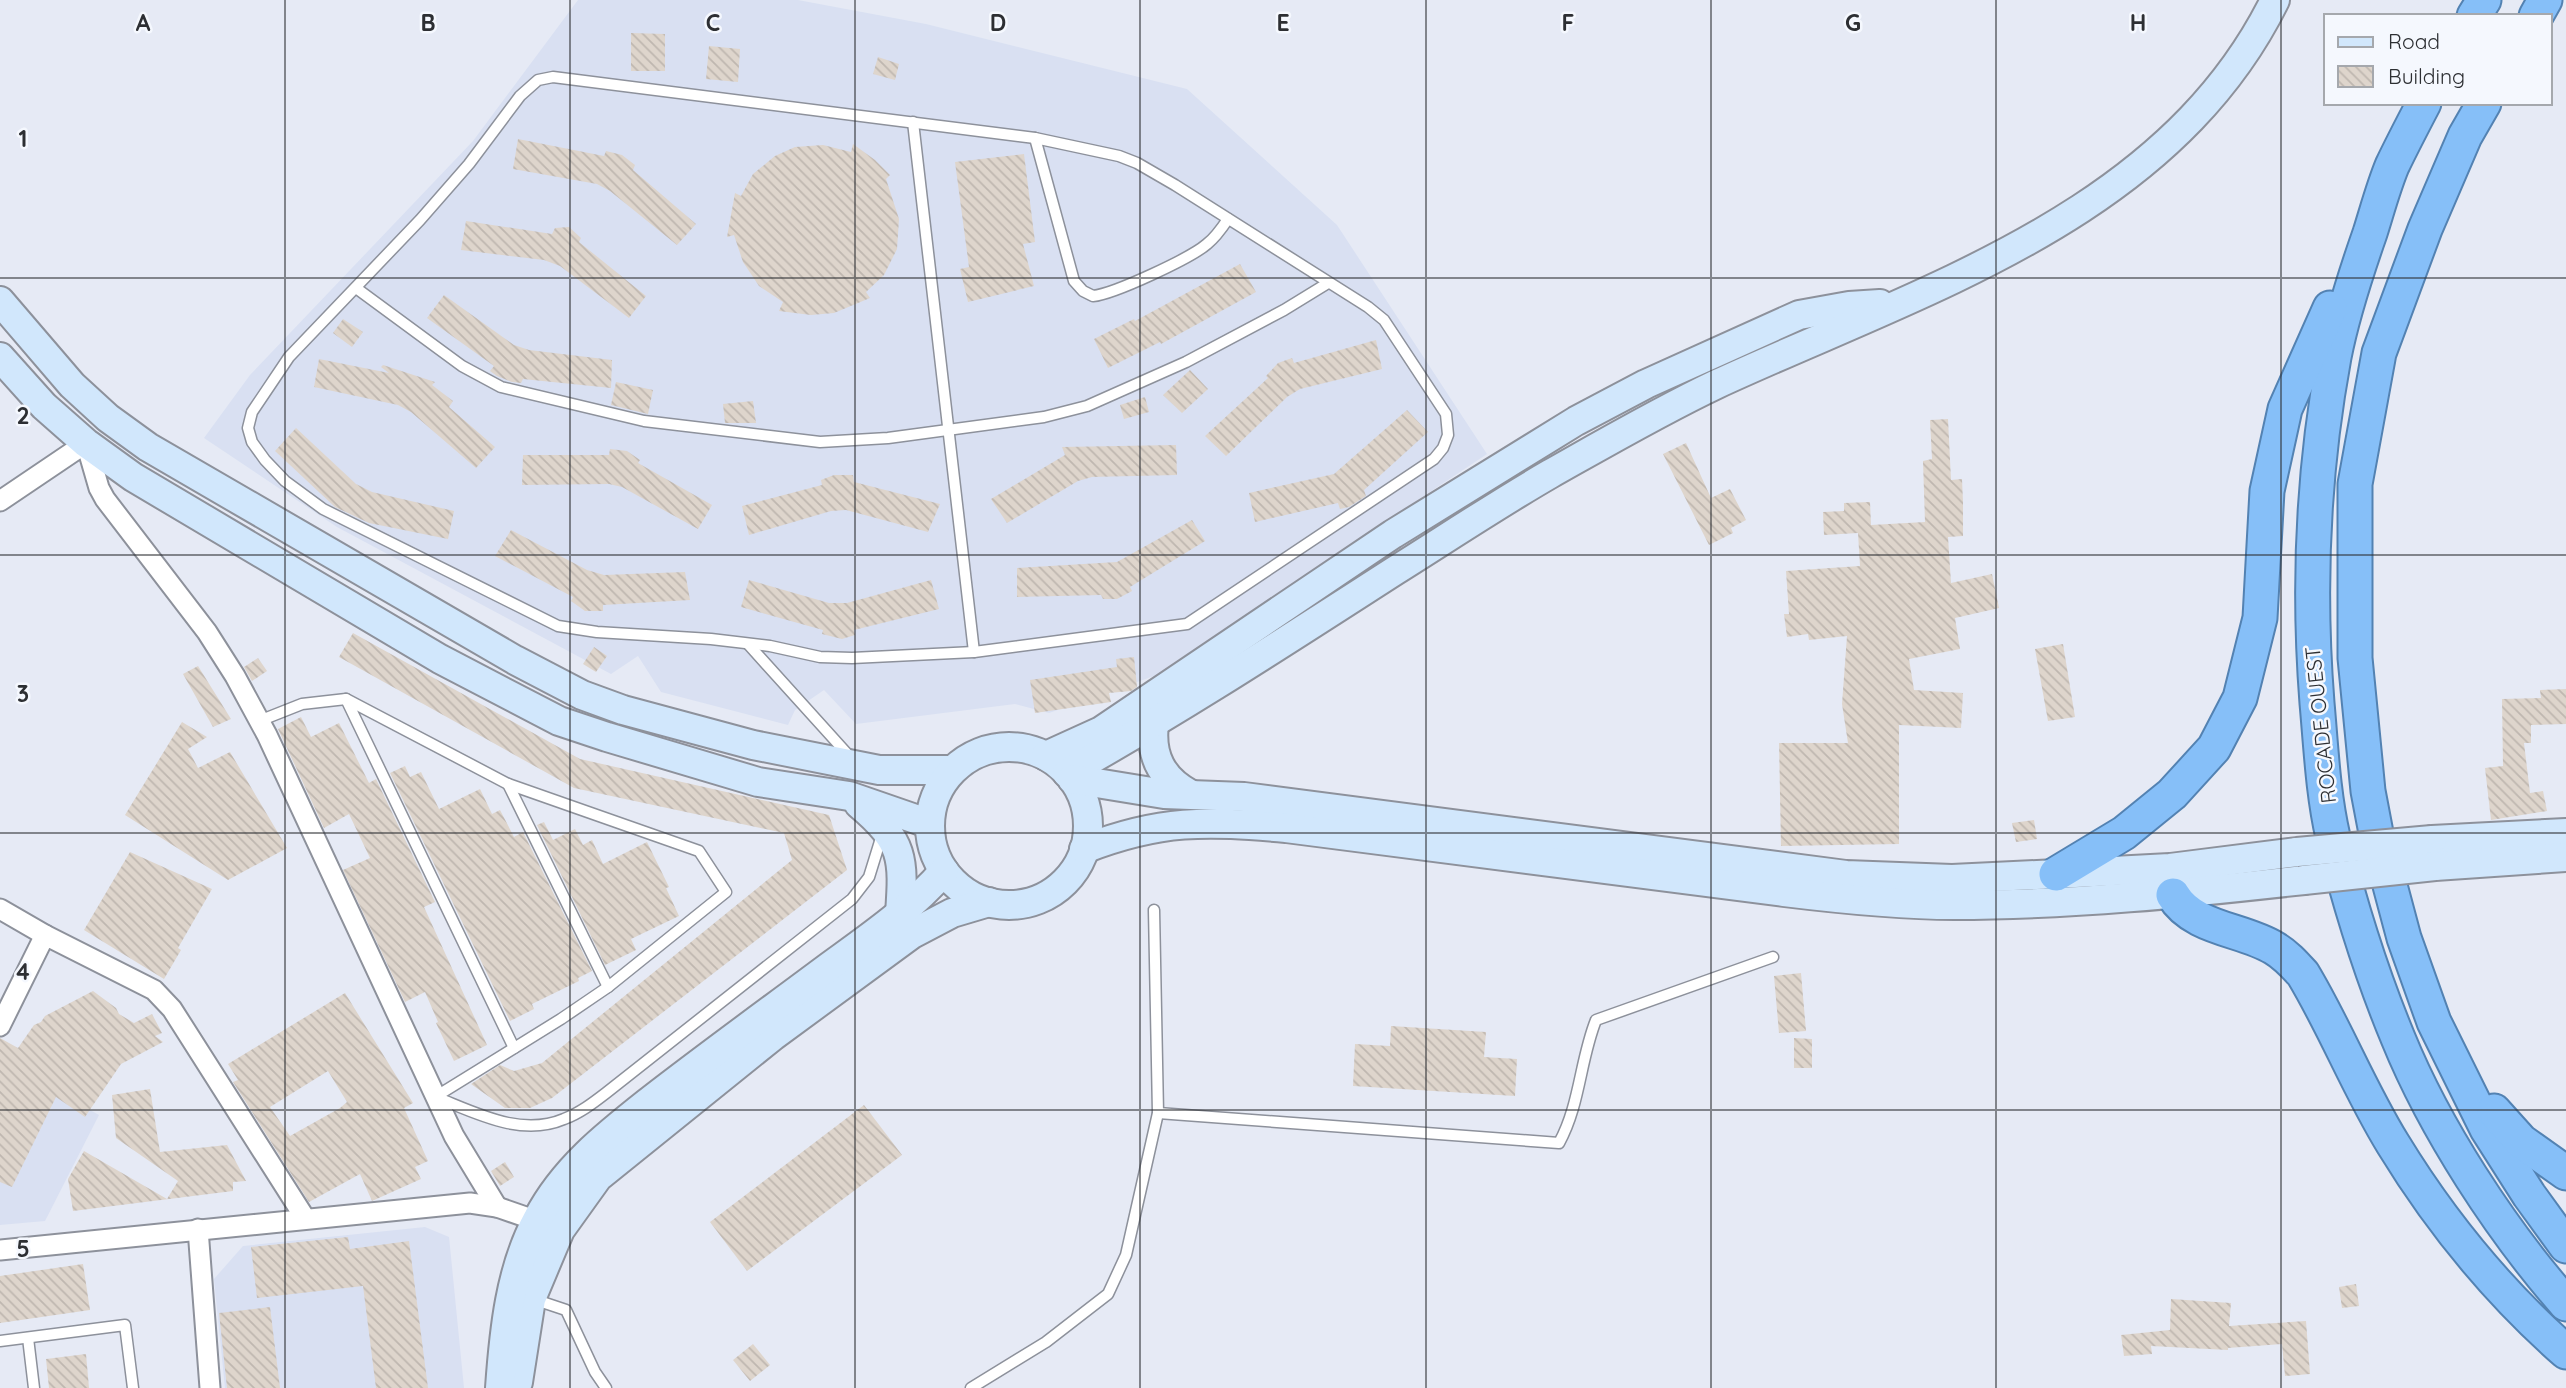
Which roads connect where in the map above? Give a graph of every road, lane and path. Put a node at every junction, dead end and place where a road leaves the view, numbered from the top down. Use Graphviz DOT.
graph roads {
  1 [pos="2275,0"];
  2 [pos="2423,105"];
  3 [pos="2483,105"];
  4 [pos="913,122"];
  5 [pos="1035,138"];
  6 [pos="2391,169"];
  7 [pos="1228,219"];
  8 [pos="1328,282"];
  9 [pos="356,288"];
  10 [pos="0,301"];
  11 [pos="1897,305"];
  12 [pos="0,357"];
  13 [pos="948,430"];
  14 [pos="86,443"];
  15 [pos="0,501"];
  16 [pos="748,644"];
  17 [pos="974,652"];
  18 [pos="346,699"];
  19 [pos="259,721"];
  20 [pos="1154,724"];
  21 [pos="859,766"];
  22 [pos="952,770"];
  23 [pos="1062,770"];
  24 [pos="508,784"];
  25 [pos="1191,794"];
  26 [pos="849,796"];
  27 [pos="930,824"];
  28 [pos="884,828"];
  29 [pos="2566,833"];
  30 [pos="1084,849"];
  31 [pos="2433,853"];
  32 [pos="2566,857"];
  33 [pos="944,871"];
  34 [pos="2056,874"];
  35 [pos="2172,882"];
  36 [pos="989,902"];
  37 [pos="0,909"];
  38 [pos="1154,910"];
  39 [pos="900,914"];
  40 [pos="45,935"];
  41 [pos="1773,957"];
  42 [pos="608,987"];
  43 [pos="0,1026"];
  44 [pos="514,1048"];
  45 [pos="2458,1072"];
  46 [pos="435,1097"];
  47 [pos="1158,1113"];
  48 [pos="2566,1173"];
  49 [pos="497,1207"];
  50 [pos="305,1218"];
  51 [pos="548,1224"];
  52 [pos="198,1229"];
  53 [pos="2566,1246"];
  54 [pos="0,1250"];
  55 [pos="531,1299"];
  56 [pos="2566,1304"];
  57 [pos="28,1338"];
  58 [pos="0,1341"];
  59 [pos="2566,1352"];
  60 [pos="34,1388"];
  61 [pos="133,1388"];
  62 [pos="209,1388"];
  63 [pos="500,1388"];
  64 [pos="518,1388"];
  65 [pos="606,1388"];
  66 [pos="971,1388"];
  1 -- 11 [label="main road"];
  2 -- 6 [label="highway, ROCADE OUEST"];
  3 -- 45 [label="highway, ROCADE OUEST"];
  4 -- 5 [label="lane"];
  4 -- 9 [label="lane"];
  4 -- 13 [label="lane"];
  5 -- 7 [label="lane"];
  5 -- 7 [label="lane"];
  6 -- 34 [label="highway"];
  6 -- 56 [label="highway, ROCADE OUEST"];
  7 -- 8 [label="lane"];
  8 -- 13 [label="lane"];
  8 -- 17 [label="lane"];
  9 -- 13 [label="lane"];
  9 -- 16 [label="lane"];
  10 -- 21 [label="main road"];
  11 -- 20 [label="main road"];
  11 -- 23 [label="main road"];
  12 -- 14 [label="main road"];
  13 -- 17 [label="lane"];
  14 -- 15 [label="street"];
  14 -- 19 [label="street"];
  14 -- 26 [label="main road"];
  16 -- 17 [label="lane"];
  16 -- 21 [label="lane"];
  18 -- 19 [label="lane"];
  18 -- 24 [label="lane"];
  18 -- 44 [label="lane"];
  19 -- 46 [label="street"];
  20 -- 23 [label="main road"];
  20 -- 25 [label="main road"];
  21 -- 22 [label="main road"];
  22 -- 23 [label="main road"];
  22 -- 27 [label="main road"];
  23 -- 25 [label="main road"];
  23 -- 30 [label="main road"];
  24 -- 42 [label="lane"];
  24 -- 42 [label="lane"];
  25 -- 34 [label="main road"];
  26 -- 27 [label="main road"];
  26 -- 28 [label="main road"];
  27 -- 33 [label="main road"];
  28 -- 39 [label="main road"];
  28 -- 46 [label="lane"];
  29 -- 31 [label="main road"];
  30 -- 35 [label="main road"];
  30 -- 36 [label="main road"];
  31 -- 32 [label="main road"];
  31 -- 35 [label="main road, bridge"];
  31 -- 35 [label="main road, bridge"];
  33 -- 36 [label="main road"];
  33 -- 39 [label="main road"];
  34 -- 35 [label="main road"];
  35 -- 59 [label="highway"];
  36 -- 51 [label="main road"];
  37 -- 40 [label="street"];
  38 -- 47 [label="lane"];
  39 -- 51 [label="main road"];
  40 -- 43 [label="street"];
  40 -- 50 [label="street"];
  41 -- 47 [label="lane"];
  42 -- 44 [label="lane"];
  44 -- 46 [label="lane"];
  45 -- 48 [label="highway"];
  45 -- 53 [label="highway, ROCADE OUEST"];
  46 -- 49 [label="street"];
  47 -- 66 [label="lane"];
  49 -- 50 [label="street"];
  49 -- 51 [label="street"];
  50 -- 52 [label="street"];
  51 -- 55 [label="main road"];
  51 -- 63 [label="main road"];
  52 -- 54 [label="street"];
  52 -- 62 [label="street"];
  55 -- 64 [label="main road"];
  55 -- 65 [label="lane"];
  57 -- 58 [label="lane"];
  57 -- 60 [label="lane"];
  57 -- 61 [label="lane"];
}
